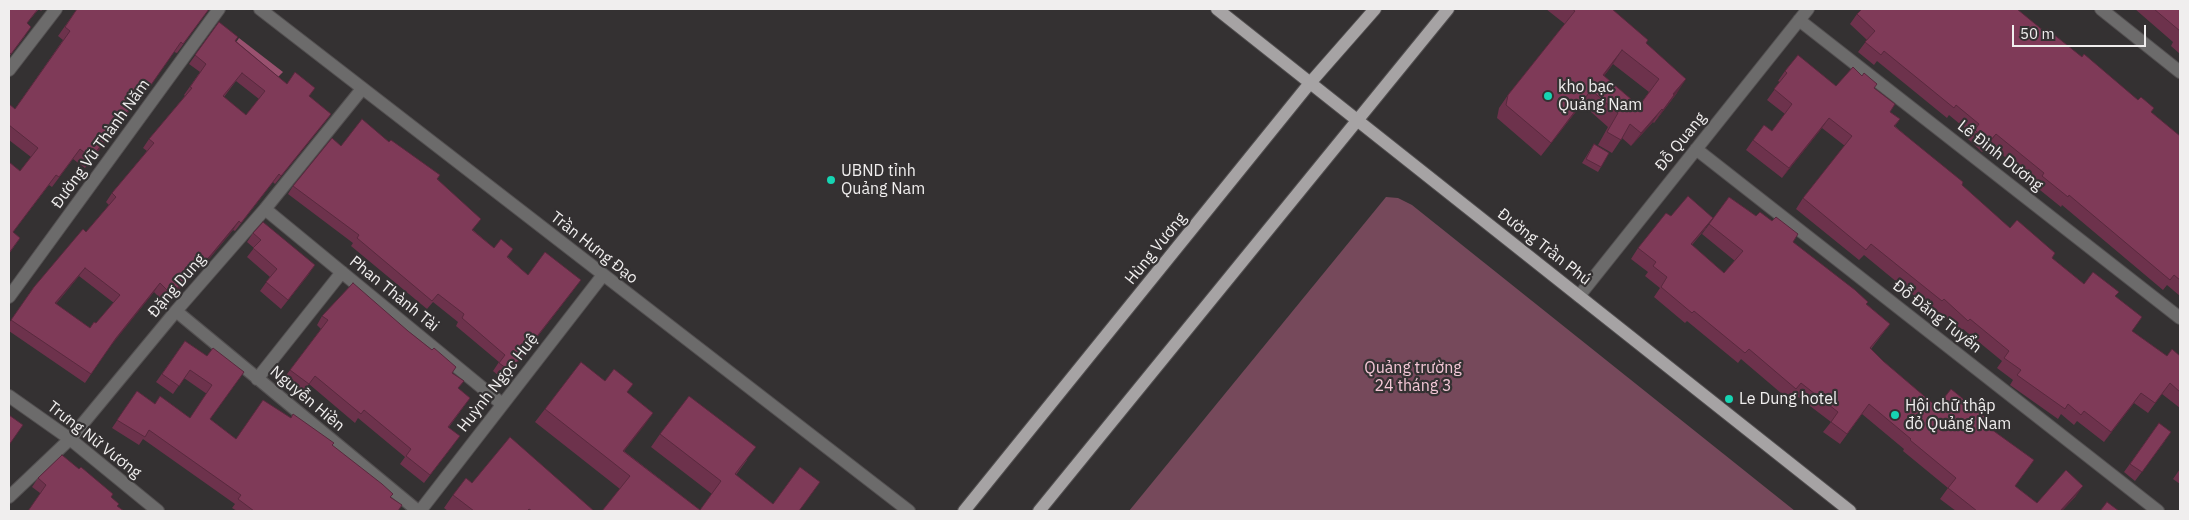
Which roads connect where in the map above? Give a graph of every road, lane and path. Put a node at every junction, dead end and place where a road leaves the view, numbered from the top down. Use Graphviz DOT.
graph roads {
  1 [pos="56,9"];
  2 [pos="219,9"];
  3 [pos="260,9"];
  4 [pos="1217,9"];
  5 [pos="1375,9"];
  6 [pos="1448,9"];
  7 [pos="1808,9"];
  8 [pos="2101,9"];
  9 [pos="1799,20"];
  10 [pos="9,70"];
  11 [pos="2180,72"];
  12 [pos="1310,83"];
  13 [pos="362,89"];
  14 [pos="1356,120"];
  15 [pos="1696,149"];
  16 [pos="265,209"];
  17 [pos="342,272"];
  18 [pos="603,275"];
  19 [pos="1579,296"];
  20 [pos="9,297"];
  21 [pos="176,311"];
  22 [pos="2180,318"];
  23 [pos="257,379"];
  24 [pos="9,396"];
  25 [pos="502,404"];
  26 [pos="70,439"];
  27 [pos="9,497"];
  28 [pos="158,511"];
  29 [pos="419,511"];
  30 [pos="909,511"];
  31 [pos="964,511"];
  32 [pos="1039,511"];
  33 [pos="1850,511"];
  34 [pos="2158,511"];
  1 -- 10 [label="street"];
  2 -- 20 [label="street, Đường Vũ Thành Năm"];
  3 -- 13 [label="street, Trần Hưng Đạo"];
  4 -- 12 [label="main road, Đường Trần Phú"];
  5 -- 12 [label="main road, Hùng Vương"];
  6 -- 14 [label="main road"];
  7 -- 9 [label="street, Đỗ Quang"];
  8 -- 11 [label="street"];
  9 -- 15 [label="street, Đỗ Quang"];
  9 -- 22 [label="street, Lê Đình Dương"];
  12 -- 14 [label="main road, Đường Trần Phú"];
  12 -- 31 [label="main road, Hùng Vương"];
  13 -- 16 [label="street, Đặng Dung"];
  13 -- 18 [label="street, Trần Hưng Đạo"];
  14 -- 19 [label="main road, Đường Trần Phú"];
  14 -- 32 [label="main road"];
  15 -- 19 [label="street, Đỗ Quang"];
  15 -- 34 [label="street, Đỗ Đăng Tuyển"];
  16 -- 17 [label="street, Phan Thành Tài"];
  16 -- 21 [label="street, Đặng Dung"];
  17 -- 23 [label="street"];
  17 -- 25 [label="street, Phan Thành Tài"];
  18 -- 25 [label="street, Huỳnh Ngọc Huệ"];
  18 -- 30 [label="street, Trần Hưng Đạo"];
  19 -- 33 [label="main road, Đường Trần Phú"];
  21 -- 23 [label="street, Nguyễn Hiền"];
  21 -- 26 [label="street, Đặng Dung"];
  23 -- 29 [label="street, Nguyễn Hiền"];
  24 -- 26 [label="street, Trưng Nữ Vương"];
  25 -- 29 [label="street, Huỳnh Ngọc Huệ"];
  26 -- 27 [label="street, Đặng Dung"];
  26 -- 28 [label="street, Trưng Nữ Vương"];
}
